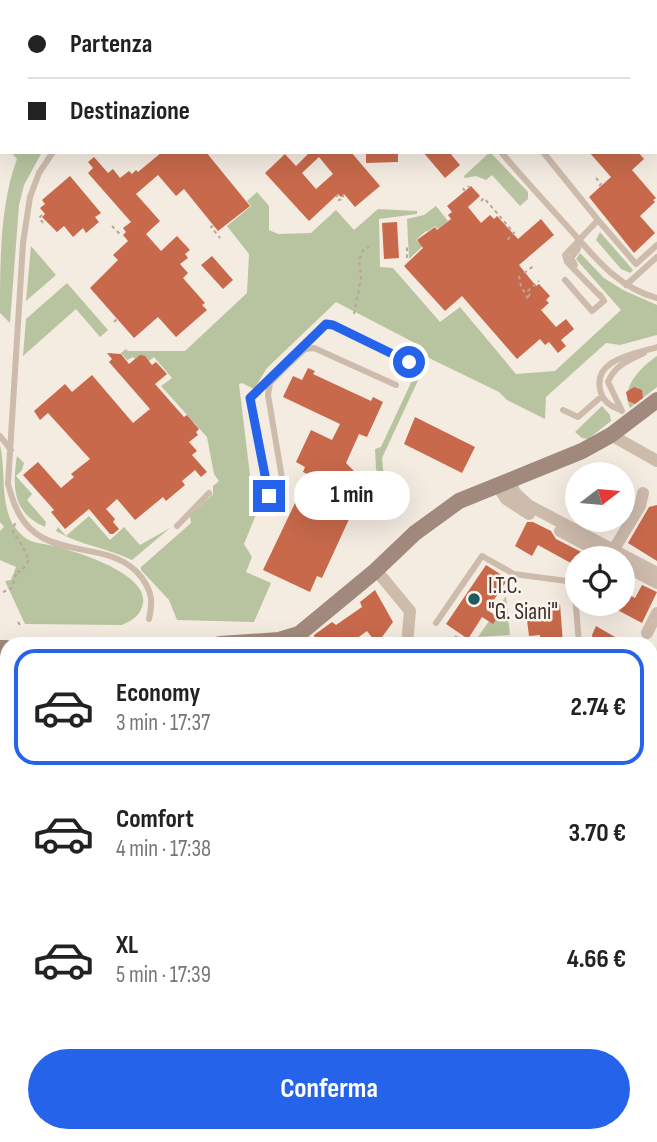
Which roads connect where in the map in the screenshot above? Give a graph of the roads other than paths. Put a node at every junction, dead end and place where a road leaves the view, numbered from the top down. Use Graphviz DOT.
graph roads {
  1 [pos="52,154"];
  2 [pos="503,154"];
  3 [pos="545,154"];
  4 [pos="598,220"];
  5 [pos="579,240"];
  6 [pos="657,245"];
  7 [pos="582,248"];
  8 [pos="657,257"];
  9 [pos="565,279"];
  10 [pos="626,285"];
  11 [pos="600,296"];
  12 [pos="657,298"];
  13 [pos="654,348"];
  14 [pos="409,362"];
  15 [pos="396,385"];
  16 [pos="601,396"];
  17 [pos="657,400"];
  18 [pos="563,410"];
  19 [pos="624,416"];
  20 [pos="611,435"];
  21 [pos="0,436"];
  22 [pos="11,450"];
  23 [pos="657,461"];
  24 [pos="504,484"];
  25 [pos="209,493"];
  26 [pos="643,493"];
  27 [pos="177,526"];
  28 [pos="595,546"];
  29 [pos="617,546"];
  30 [pos="635,564"];
  31 [pos="375,571"];
  32 [pos="635,571"];
  33 [pos="657,573"];
  34 [pos="657,583"];
  35 [pos="657,613"];
  36 [pos="149,619"];
  37 [pos="436,624"];
  38 [pos="647,633"];
  39 [pos="303,637"];
  40 [pos="406,637"];
  41 [pos="578,637"];
  1 -- 22 [label="lane"];
  2 -- 5 [label="lane"];
  3 -- 4 [label="lane"];
  4 -- 5 [label="lane"];
  4 -- 6 [label="lane"];
  5 -- 7 [label="lane"];
  5 -- 11 [label="lane"];
  7 -- 10 [label="lane"];
  7 -- 11 [label="lane"];
  8 -- 10 [label="lane"];
  9 -- 11 [label="lane"];
  10 -- 12 [label="lane"];
  13 -- 16 [label="lane"];
  13 -- 19 [label="lane"];
  14 -- 15 [label="lane"];
  16 -- 18 [label="lane"];
  16 -- 19 [label="lane"];
  17 -- 19 [label="main road"];
  19 -- 20 [label="main road"];
  20 -- 23 [label="street"];
  20 -- 24 [label="main road"];
  21 -- 22 [label="lane"];
  22 -- 36 [label="lane"];
  24 -- 28 [label="street"];
  24 -- 31 [label="main road"];
  25 -- 27 [label="lane"];
  26 -- 29 [label="street"];
  30 -- 33 [label="street"];
  31 -- 39 [label="main road"];
  31 -- 40 [label="street"];
  32 -- 34 [label="street"];
  35 -- 38 [label="street"];
  37 -- 41 [label="lane"];
}
